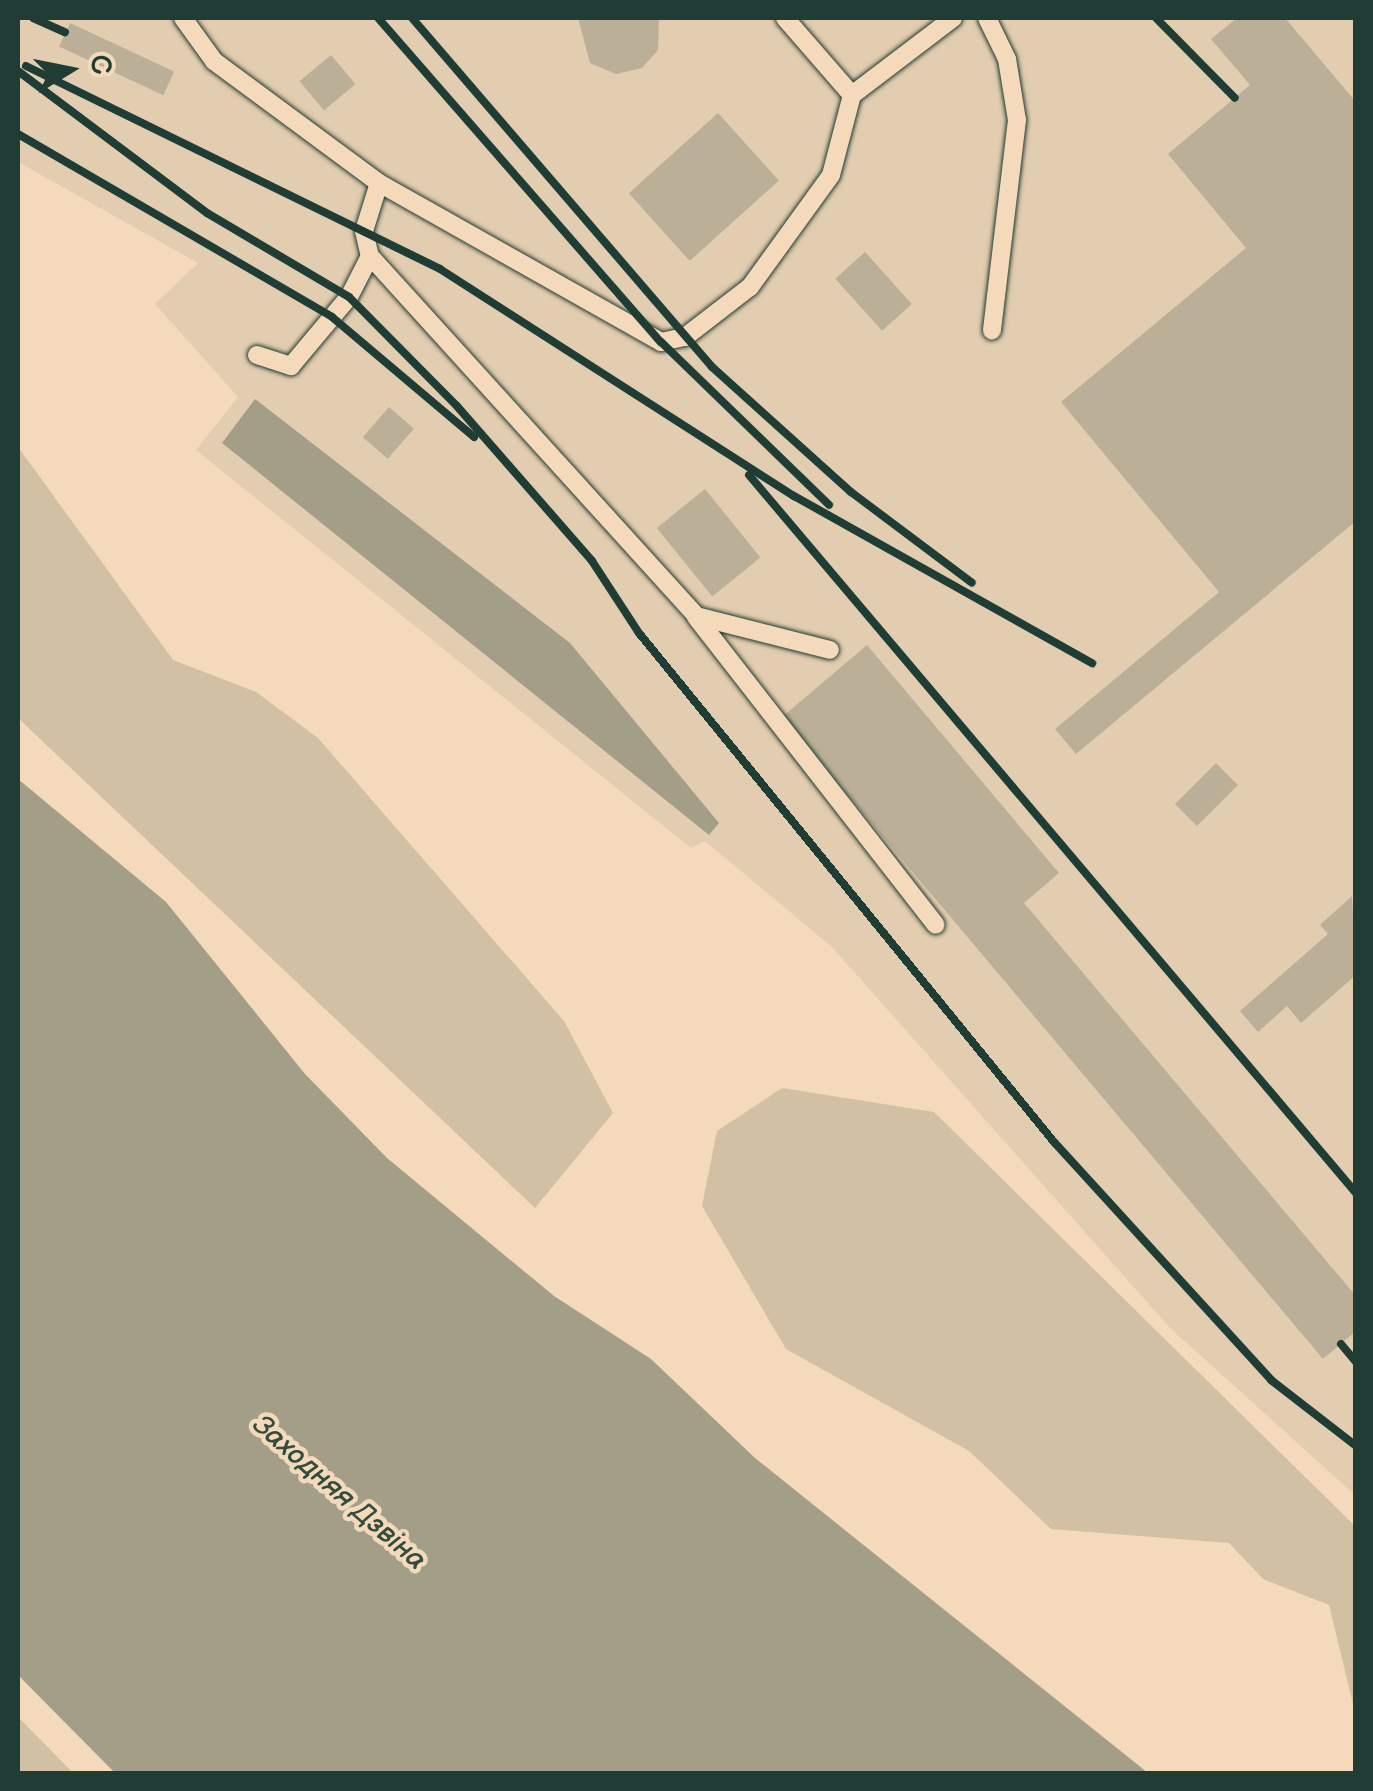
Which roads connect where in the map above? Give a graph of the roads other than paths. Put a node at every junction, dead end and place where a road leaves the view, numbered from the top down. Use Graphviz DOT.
graph roads {
  1 [pos="183,18"];
  2 [pos="786,18"];
  3 [pos="953,18"];
  4 [pos="986,18"];
  5 [pos="852,95"];
  6 [pos="380,183"];
  7 [pos="370,256"];
  8 [pos="992,331"];
  9 [pos="257,356"];
  10 [pos="696,616"];
  11 [pos="830,650"];
  12 [pos="936,924"];
  1 -- 6 [label="lane"];
  2 -- 5 [label="lane"];
  3 -- 5 [label="lane"];
  4 -- 8 [label="lane"];
  5 -- 6 [label="lane"];
  6 -- 7 [label="lane"];
  7 -- 9 [label="lane"];
  7 -- 10 [label="lane"];
  10 -- 11 [label="lane"];
  10 -- 12 [label="lane"];
}
